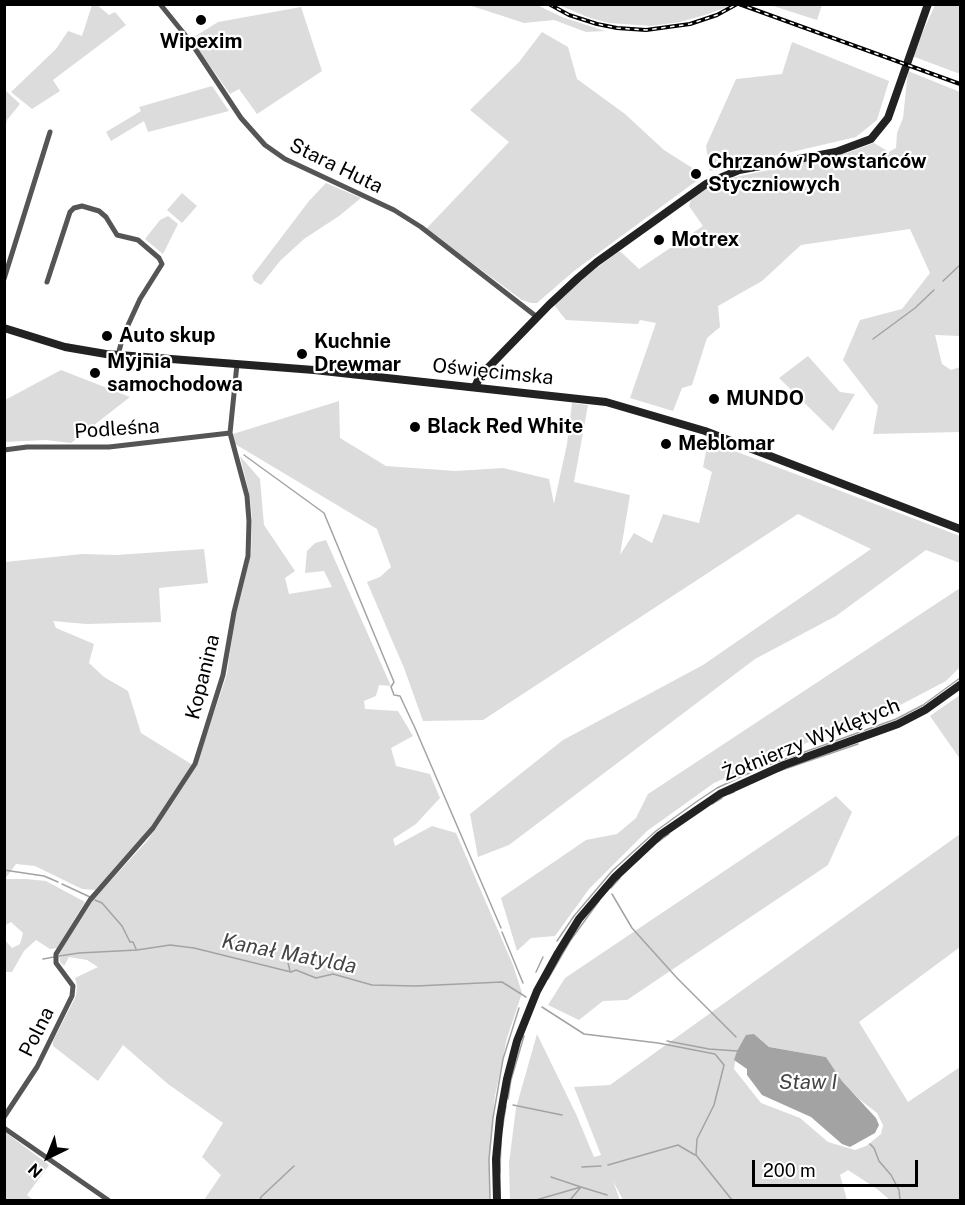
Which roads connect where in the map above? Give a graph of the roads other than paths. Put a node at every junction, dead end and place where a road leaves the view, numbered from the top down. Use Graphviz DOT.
graph roads {
  1 [pos="160,4"];
  2 [pos="928,4"];
  3 [pos="50,132"];
  4 [pos="4,279"];
  5 [pos="47,282"];
  6 [pos="537,316"];
  7 [pos="4,328"];
  8 [pos="118,355"];
  9 [pos="237,364"];
  10 [pos="475,387"];
  11 [pos="230,433"];
  12 [pos="4,450"];
  13 [pos="960,529"];
  14 [pos="960,685"];
  15 [pos="56,957"];
  16 [pos="4,1117"];
  17 [pos="4,1128"];
  18 [pos="108,1200"];
  19 [pos="497,1200"];
  1 -- 6 [label="street, Stara Huta"];
  2 -- 6 [label="street"];
  3 -- 4 [label="street"];
  5 -- 8 [label="street"];
  6 -- 10 [label="street"];
  7 -- 8 [label="street, Oświęcimska"];
  8 -- 9 [label="street, Oświęcimska"];
  9 -- 10 [label="street, Oświęcimska"];
  9 -- 11 [label="street, Kopanina"];
  10 -- 13 [label="street, Oświęcimska"];
  11 -- 12 [label="street, Podleśna"];
  11 -- 15 [label="street, Kopanina"];
  14 -- 19 [label="street, Żołnierzy Wyklętych"];
  15 -- 16 [label="street, Polna"];
  17 -- 18 [label="street"];
}
